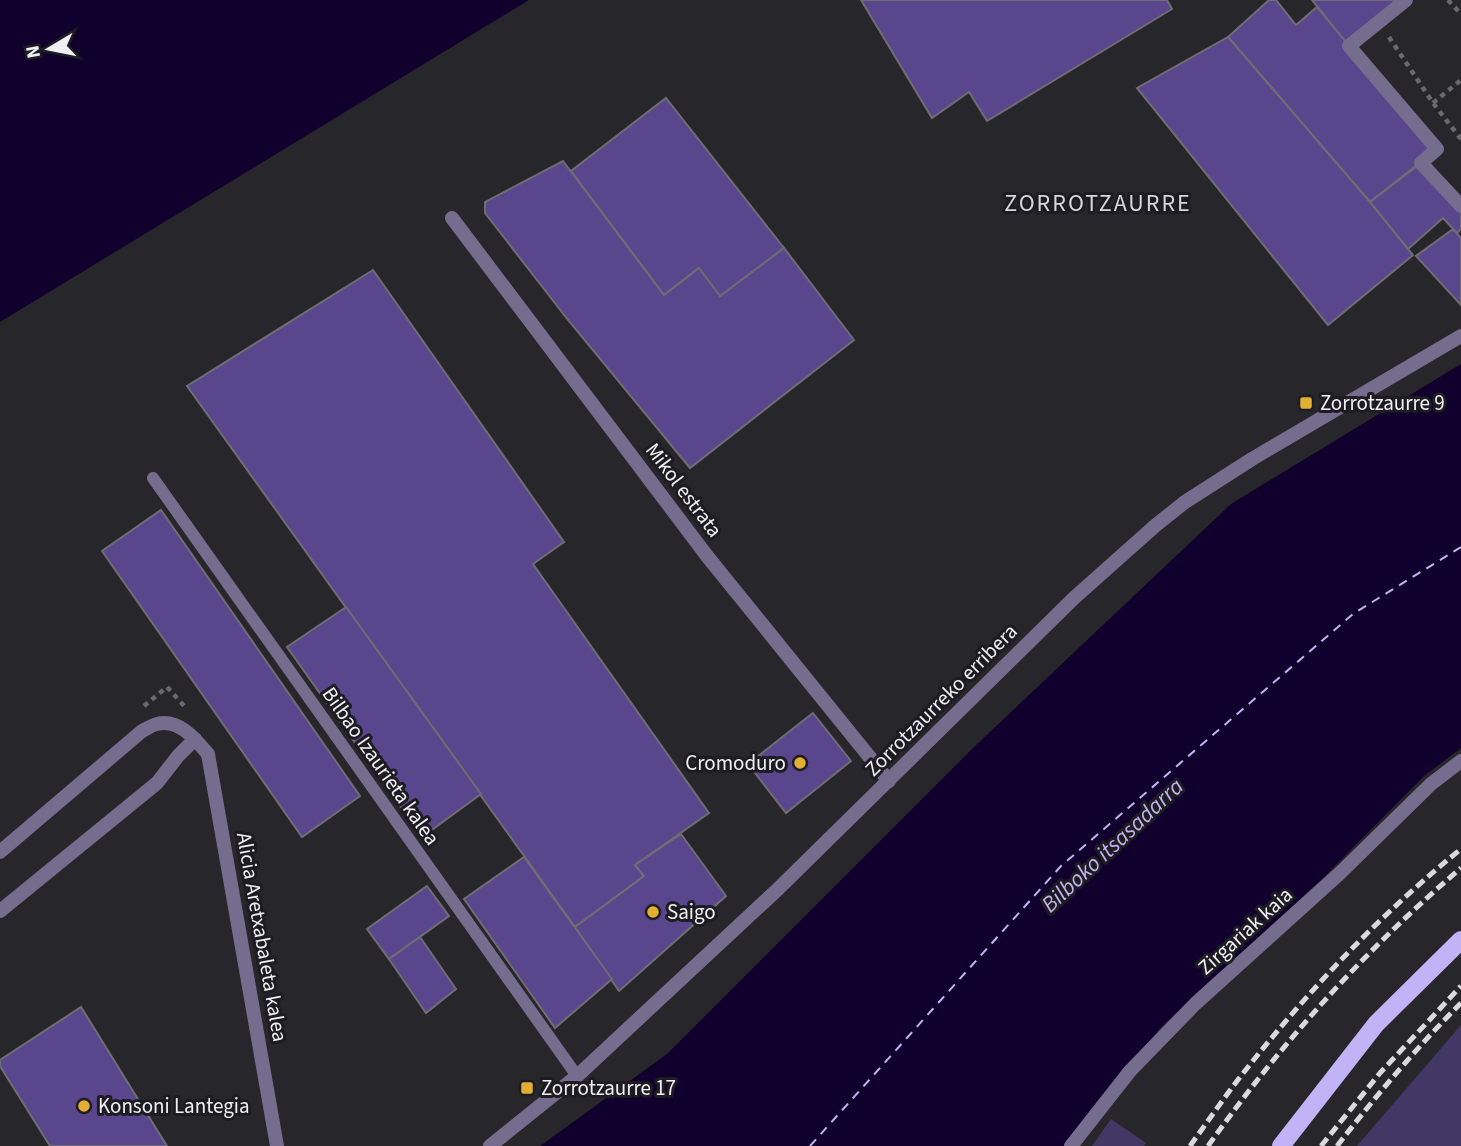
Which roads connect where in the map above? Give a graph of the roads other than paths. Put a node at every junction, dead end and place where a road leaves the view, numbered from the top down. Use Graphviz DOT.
graph roads {
  1 [pos="1406,0"];
  2 [pos="1461,206"];
  3 [pos="453,218"];
  4 [pos="1461,336"];
  5 [pos="153,478"];
  6 [pos="195,739"];
  7 [pos="1461,761"];
  8 [pos="889,781"];
  9 [pos="0,852"];
  10 [pos="0,911"];
  11 [pos="1461,940"];
  12 [pos="577,1076"];
  13 [pos="277,1146"];
  14 [pos="490,1146"];
  15 [pos="1071,1146"];
  16 [pos="1281,1146"];
  1 -- 2 [label="street"];
  3 -- 8 [label="street, Mikol estrata"];
  4 -- 8 [label="street, Zorrotzaurreko erribera"];
  5 -- 12 [label="lane, Bilbao Izaurieta kalea"];
  6 -- 9 [label="street"];
  6 -- 10 [label="street"];
  6 -- 13 [label="street, Alicia Aretxabaleta kalea"];
  7 -- 15 [label="street, Zirgariak kaia"];
  8 -- 12 [label="street, Zorrotzaurreko erribera"];
  11 -- 16 [label="main road"];
  12 -- 14 [label="street, Zorrotzaurreko erribera"];
}
